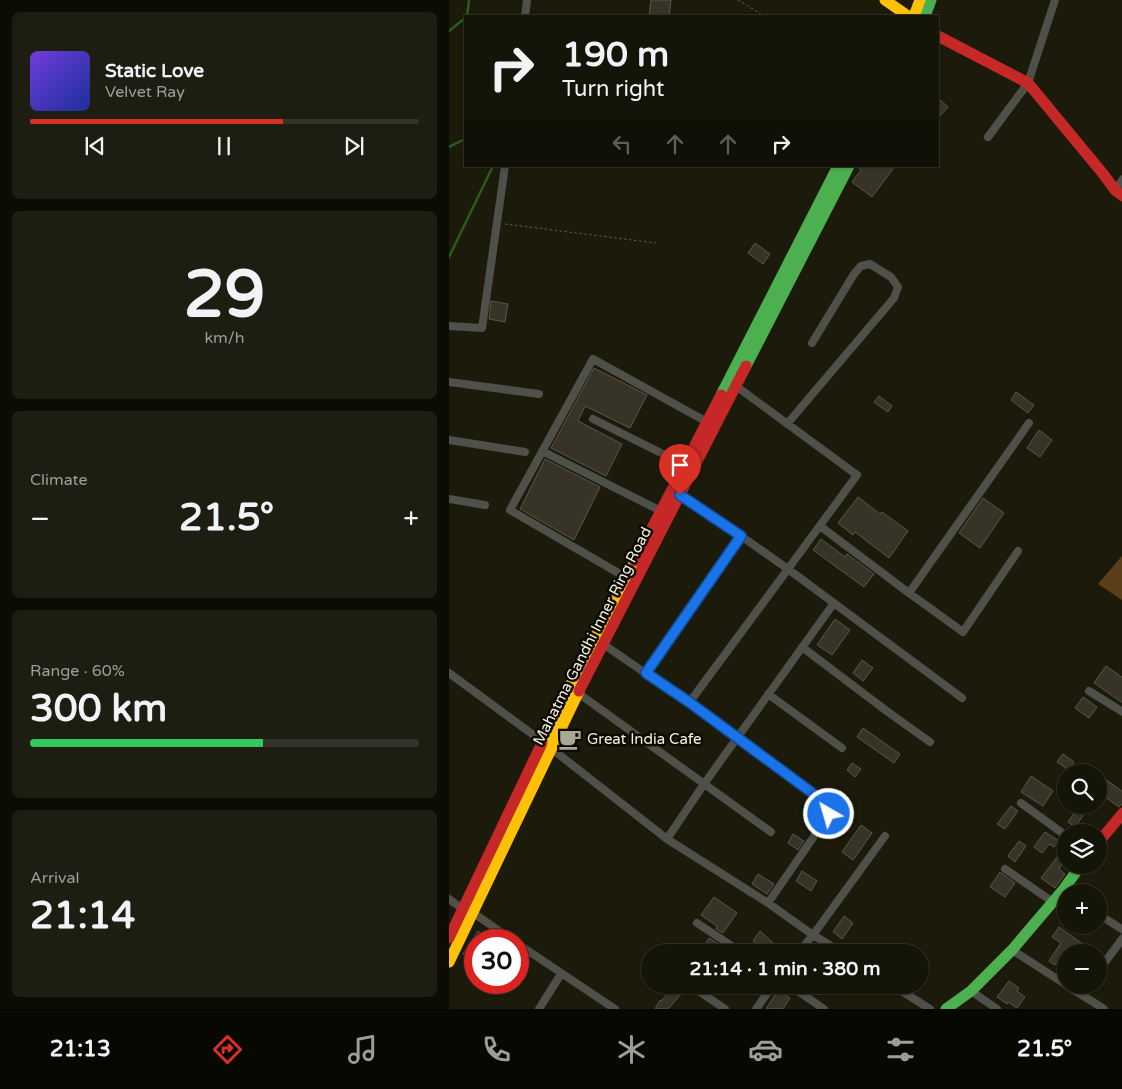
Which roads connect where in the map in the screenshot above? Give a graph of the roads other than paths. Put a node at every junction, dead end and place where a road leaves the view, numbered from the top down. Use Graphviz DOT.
graph roads {
  1 [pos="527,0"];
  2 [pos="885,0"];
  3 [pos="920,0"];
  4 [pos="931,0"];
  5 [pos="1055,0"];
  6 [pos="525,15"];
  7 [pos="905,15"];
  8 [pos="925,15"];
  9 [pos="939,37"];
  10 [pos="1028,83"];
  11 [pos="988,137"];
  12 [pos="505,167"];
  13 [pos="837,167"];
  14 [pos="848,167"];
  15 [pos="1122,179"];
  16 [pos="1119,193"];
  17 [pos="449,326"];
  18 [pos="812,343"];
  19 [pos="449,382"];
  20 [pos="736,386"];
  21 [pos="539,394"];
  22 [pos="593,419"];
  23 [pos="707,422"];
  24 [pos="1029,422"];
  25 [pos="787,424"];
  26 [pos="449,440"];
  27 [pos="525,452"];
  28 [pos="542,452"];
  29 [pos="685,466"];
  30 [pos="680,495"];
  31 [pos="449,499"];
  32 [pos="485,505"];
  33 [pos="661,512"];
  34 [pos="820,526"];
  35 [pos="741,536"];
  36 [pos="1018,551"];
  37 [pos="788,569"];
  38 [pos="627,578"];
  39 [pos="909,593"];
  40 [pos="833,603"];
  41 [pos="603,644"];
  42 [pos="802,647"];
  43 [pos="449,672"];
  44 [pos="646,673"];
  45 [pos="1089,690"];
  46 [pos="578,694"];
  47 [pos="768,694"];
  48 [pos="962,698"];
  49 [pos="689,702"];
  50 [pos="1122,712"];
  51 [pos="737,738"];
  52 [pos="930,742"];
  53 [pos="547,746"];
  54 [pos="842,748"];
  55 [pos="704,784"];
  56 [pos="1021,804"];
  57 [pos="1122,813"];
  58 [pos="1057,829"];
  59 [pos="771,832"];
  60 [pos="1107,832"];
  61 [pos="885,836"];
  62 [pos="667,838"];
  63 [pos="1005,869"];
  64 [pos="1057,898"];
  65 [pos="449,899"];
  66 [pos="1053,902"];
  67 [pos="768,903"];
  68 [pos="468,911"];
  69 [pos="1107,920"];
  70 [pos="697,923"];
  71 [pos="495,929"];
  72 [pos="1122,930"];
  73 [pos="813,935"];
  74 [pos="449,938"];
  75 [pos="1122,938"];
  76 [pos="729,944"];
  77 [pos="806,944"];
  78 [pos="828,944"];
  79 [pos="1012,950"];
  80 [pos="529,952"];
  81 [pos="1107,959"];
  82 [pos="449,962"];
  83 [pos="561,974"];
  84 [pos="1057,979"];
  85 [pos="971,991"];
  86 [pos="703,994"];
  87 [pos="767,994"];
  88 [pos="802,994"];
  89 [pos="907,994"];
  90 [pos="1080,994"];
  91 [pos="539,1009"];
  92 [pos="615,1009"];
  93 [pos="725,1009"];
  94 [pos="756,1009"];
  95 [pos="824,1009"];
  96 [pos="930,1009"];
  97 [pos="945,1009"];
  98 [pos="997,1009"];
  99 [pos="1104,1009"];
  1 -- 6 [label="street"];
  2 -- 7 [label="main road"];
  3 -- 7 [label="main road"];
  4 -- 8 [label="main road"];
  5 -- 10 [label="street"];
  9 -- 10 [label="main road"];
  10 -- 11 [label="street"];
  10 -- 16 [label="main road"];
  12 -- 17 [label="street"];
  13 -- 23 [label="main road, Mahatma Gandhi Inner Ring Road"];
  14 -- 20 [label="main road, Mahatma Gandhi Inner Ring Road"];
  15 -- 16 [label="street"];
  18 -- 25 [label="street"];
  19 -- 21 [label="street"];
  20 -- 25 [label="street"];
  20 -- 30 [label="main road, Mahatma Gandhi Inner Ring Road"];
  22 -- 29 [label="street"];
  23 -- 28 [label="street"];
  23 -- 29 [label="main road, Mahatma Gandhi Inner Ring Road"];
  24 -- 39 [label="street"];
  25 -- 34 [label="street"];
  26 -- 27 [label="street"];
  28 -- 33 [label="street"];
  28 -- 38 [label="street"];
  29 -- 33 [label="main road, Mahatma Gandhi Inner Ring Road"];
  30 -- 35 [label="street"];
  30 -- 41 [label="main road, Mahatma Gandhi Inner Ring Road"];
  31 -- 32 [label="street"];
  33 -- 38 [label="main road, Mahatma Gandhi Inner Ring Road"];
  34 -- 37 [label="street"];
  34 -- 39 [label="street"];
  35 -- 37 [label="street"];
  35 -- 44 [label="street"];
  36 -- 39 [label="street"];
  37 -- 40 [label="street"];
  37 -- 49 [label="street"];
  38 -- 53 [label="main road, Mahatma Gandhi Inner Ring Road"];
  40 -- 42 [label="street"];
  40 -- 48 [label="street"];
  41 -- 44 [label="street"];
  41 -- 46 [label="main road, Mahatma Gandhi Inner Ring Road"];
  42 -- 47 [label="street"];
  42 -- 52 [label="street"];
  43 -- 53 [label="street"];
  44 -- 49 [label="street"];
  45 -- 50 [label="street"];
  46 -- 53 [label="main road, Mahatma Gandhi Inner Ring Road"];
  46 -- 55 [label="street"];
  47 -- 51 [label="street"];
  47 -- 54 [label="street"];
  49 -- 51 [label="street"];
  51 -- 55 [label="street"];
  51 -- 67 [label="street"];
  53 -- 62 [label="street"];
  53 -- 68 [label="main road, Mahatma Gandhi Inner Ring Road"];
  55 -- 59 [label="street"];
  55 -- 62 [label="street"];
  56 -- 58 [label="street"];
  57 -- 60 [label="main road"];
  61 -- 73 [label="street"];
  62 -- 67 [label="street"];
  63 -- 66 [label="street"];
  64 -- 66 [label="main road"];
  65 -- 68 [label="street"];
  66 -- 79 [label="main road"];
  67 -- 73 [label="street"];
  68 -- 71 [label="street"];
  68 -- 74 [label="main road, Mahatma Gandhi Inner Ring Road"];
  68 -- 82 [label="main road, Mahatma Gandhi Inner Ring Road"];
  69 -- 72 [label="street"];
  70 -- 76 [label="street"];
  73 -- 77 [label="street"];
  73 -- 78 [label="street"];
  75 -- 81 [label="street"];
  79 -- 84 [label="street"];
  79 -- 85 [label="main road"];
  80 -- 83 [label="street"];
  83 -- 91 [label="street"];
  83 -- 92 [label="street"];
  85 -- 97 [label="main road"];
  85 -- 98 [label="street"];
  86 -- 93 [label="street"];
  87 -- 94 [label="street"];
  88 -- 95 [label="street"];
  89 -- 96 [label="street"];
  90 -- 99 [label="street"];
}
